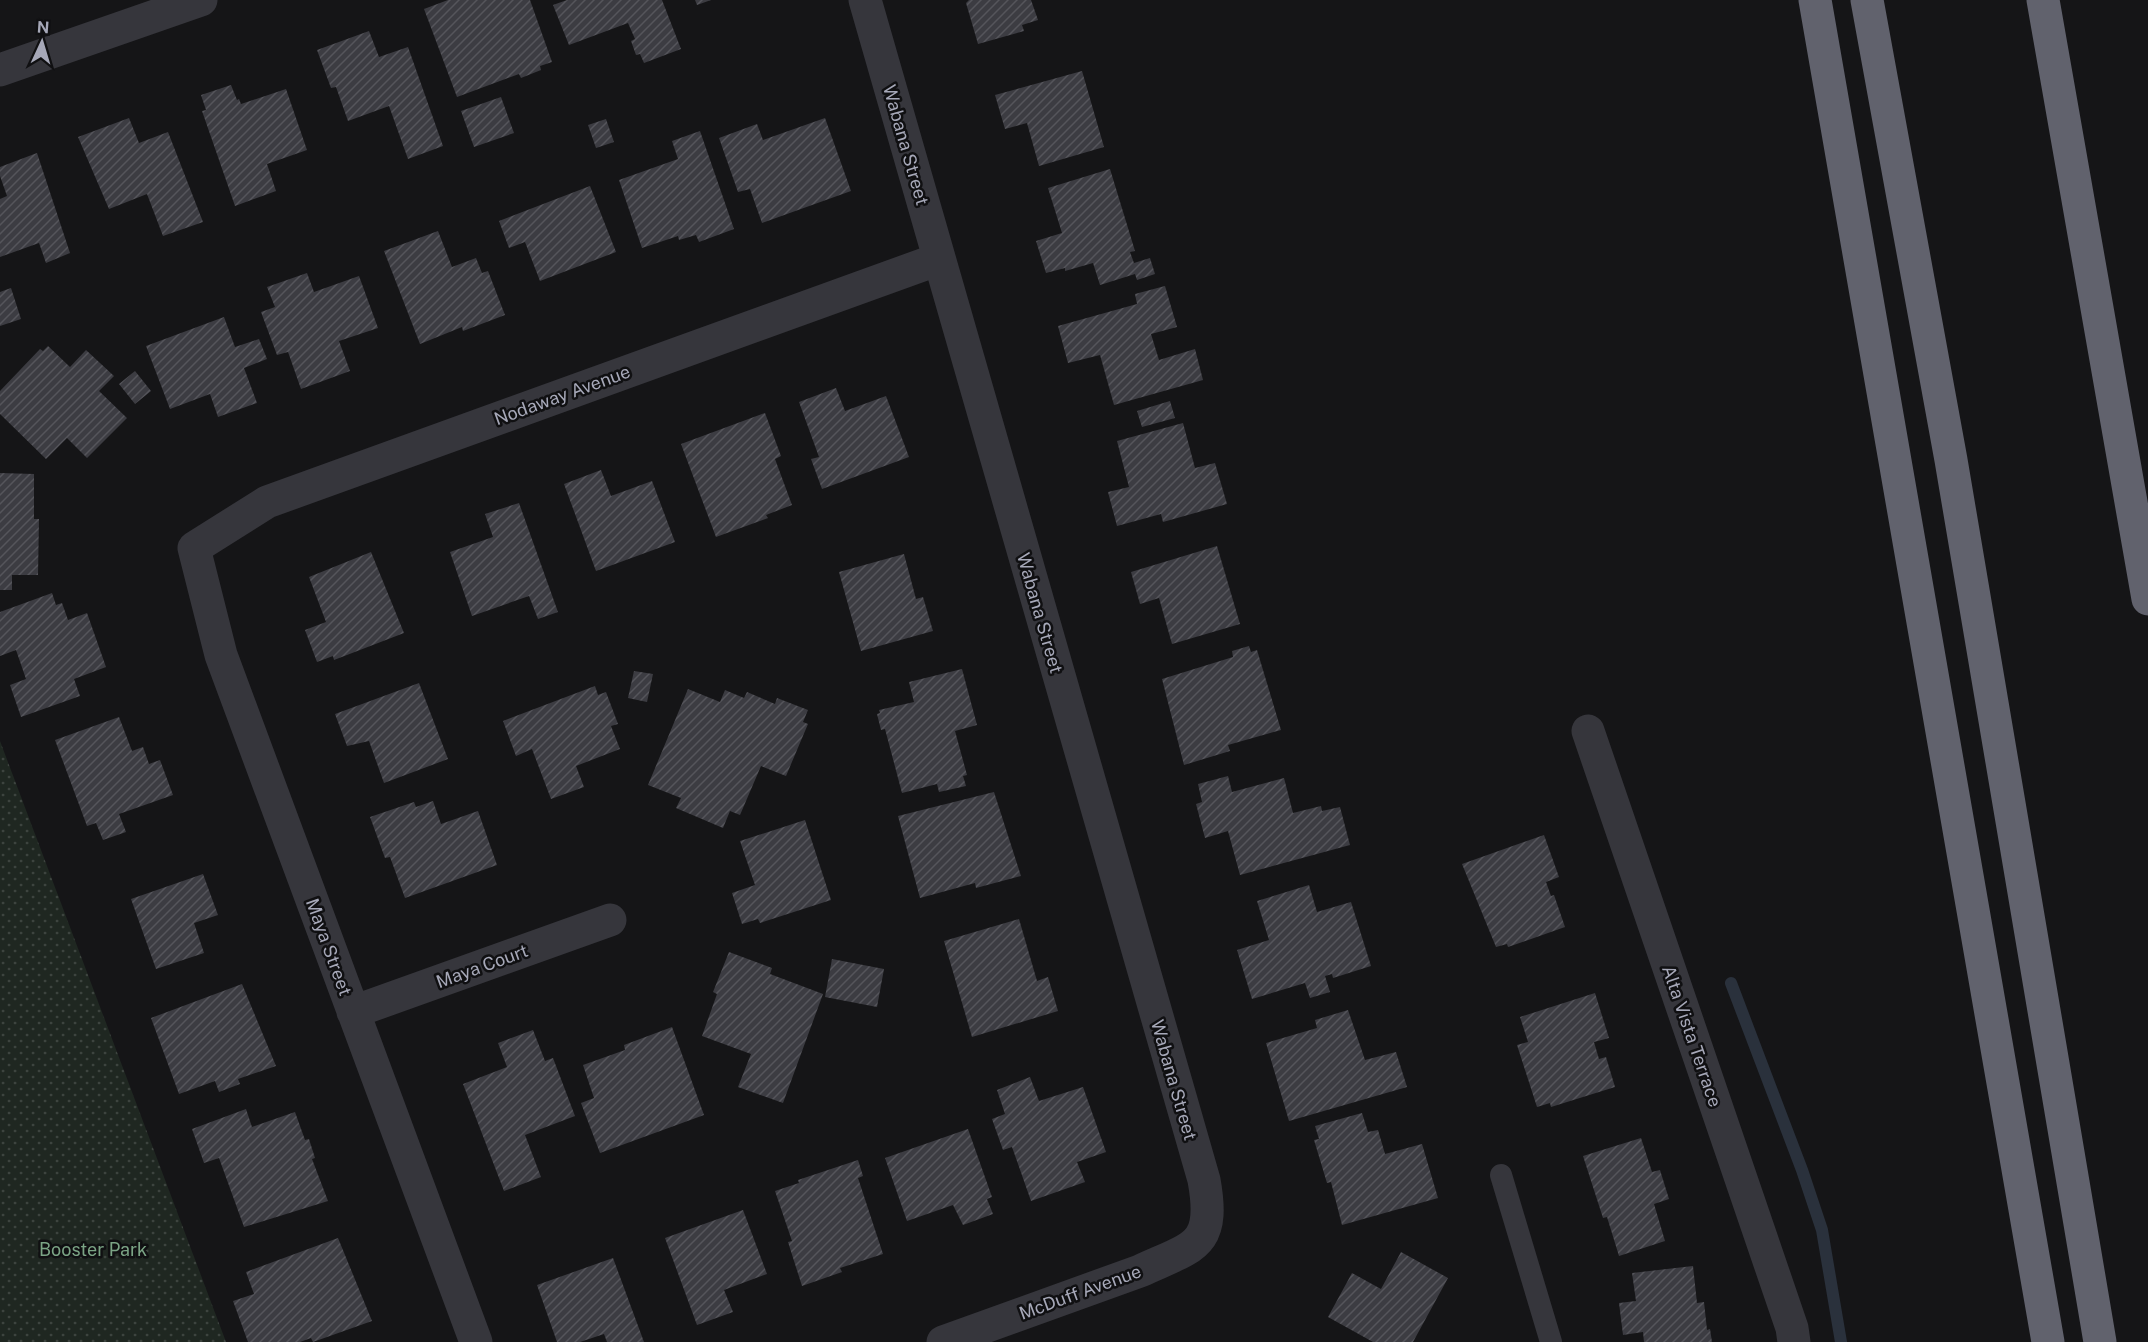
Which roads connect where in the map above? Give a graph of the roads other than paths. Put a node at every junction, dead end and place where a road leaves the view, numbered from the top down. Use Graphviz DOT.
graph roads {
  1 [pos="201,0"];
  2 [pos="865,0"];
  3 [pos="1815,0"];
  4 [pos="1867,0"];
  5 [pos="2043,0"];
  6 [pos="0,70"];
  7 [pos="939,259"];
  8 [pos="194,548"];
  9 [pos="2148,599"];
  10 [pos="1588,732"];
  11 [pos="610,920"];
  12 [pos="353,1012"];
  13 [pos="1501,1175"];
  14 [pos="1207,1226"];
  15 [pos="476,1342"];
  16 [pos="943,1342"];
  17 [pos="1551,1342"];
  18 [pos="1794,1342"];
  19 [pos="2048,1342"];
  20 [pos="2100,1342"];
  1 -- 6 [label="street"];
  2 -- 7 [label="street, Wabana Street"];
  3 -- 19 [label="highway"];
  4 -- 20 [label="highway"];
  5 -- 9 [label="highway"];
  7 -- 8 [label="street, Nodaway Avenue"];
  7 -- 14 [label="street, Wabana Street"];
  8 -- 12 [label="street, Maya Street"];
  10 -- 18 [label="street, Alta Vista Terrace"];
  11 -- 12 [label="street, Maya Court"];
  12 -- 15 [label="street, Maya Street"];
  13 -- 17 [label="lane"];
  14 -- 16 [label="street, McDuff Avenue"];
}
